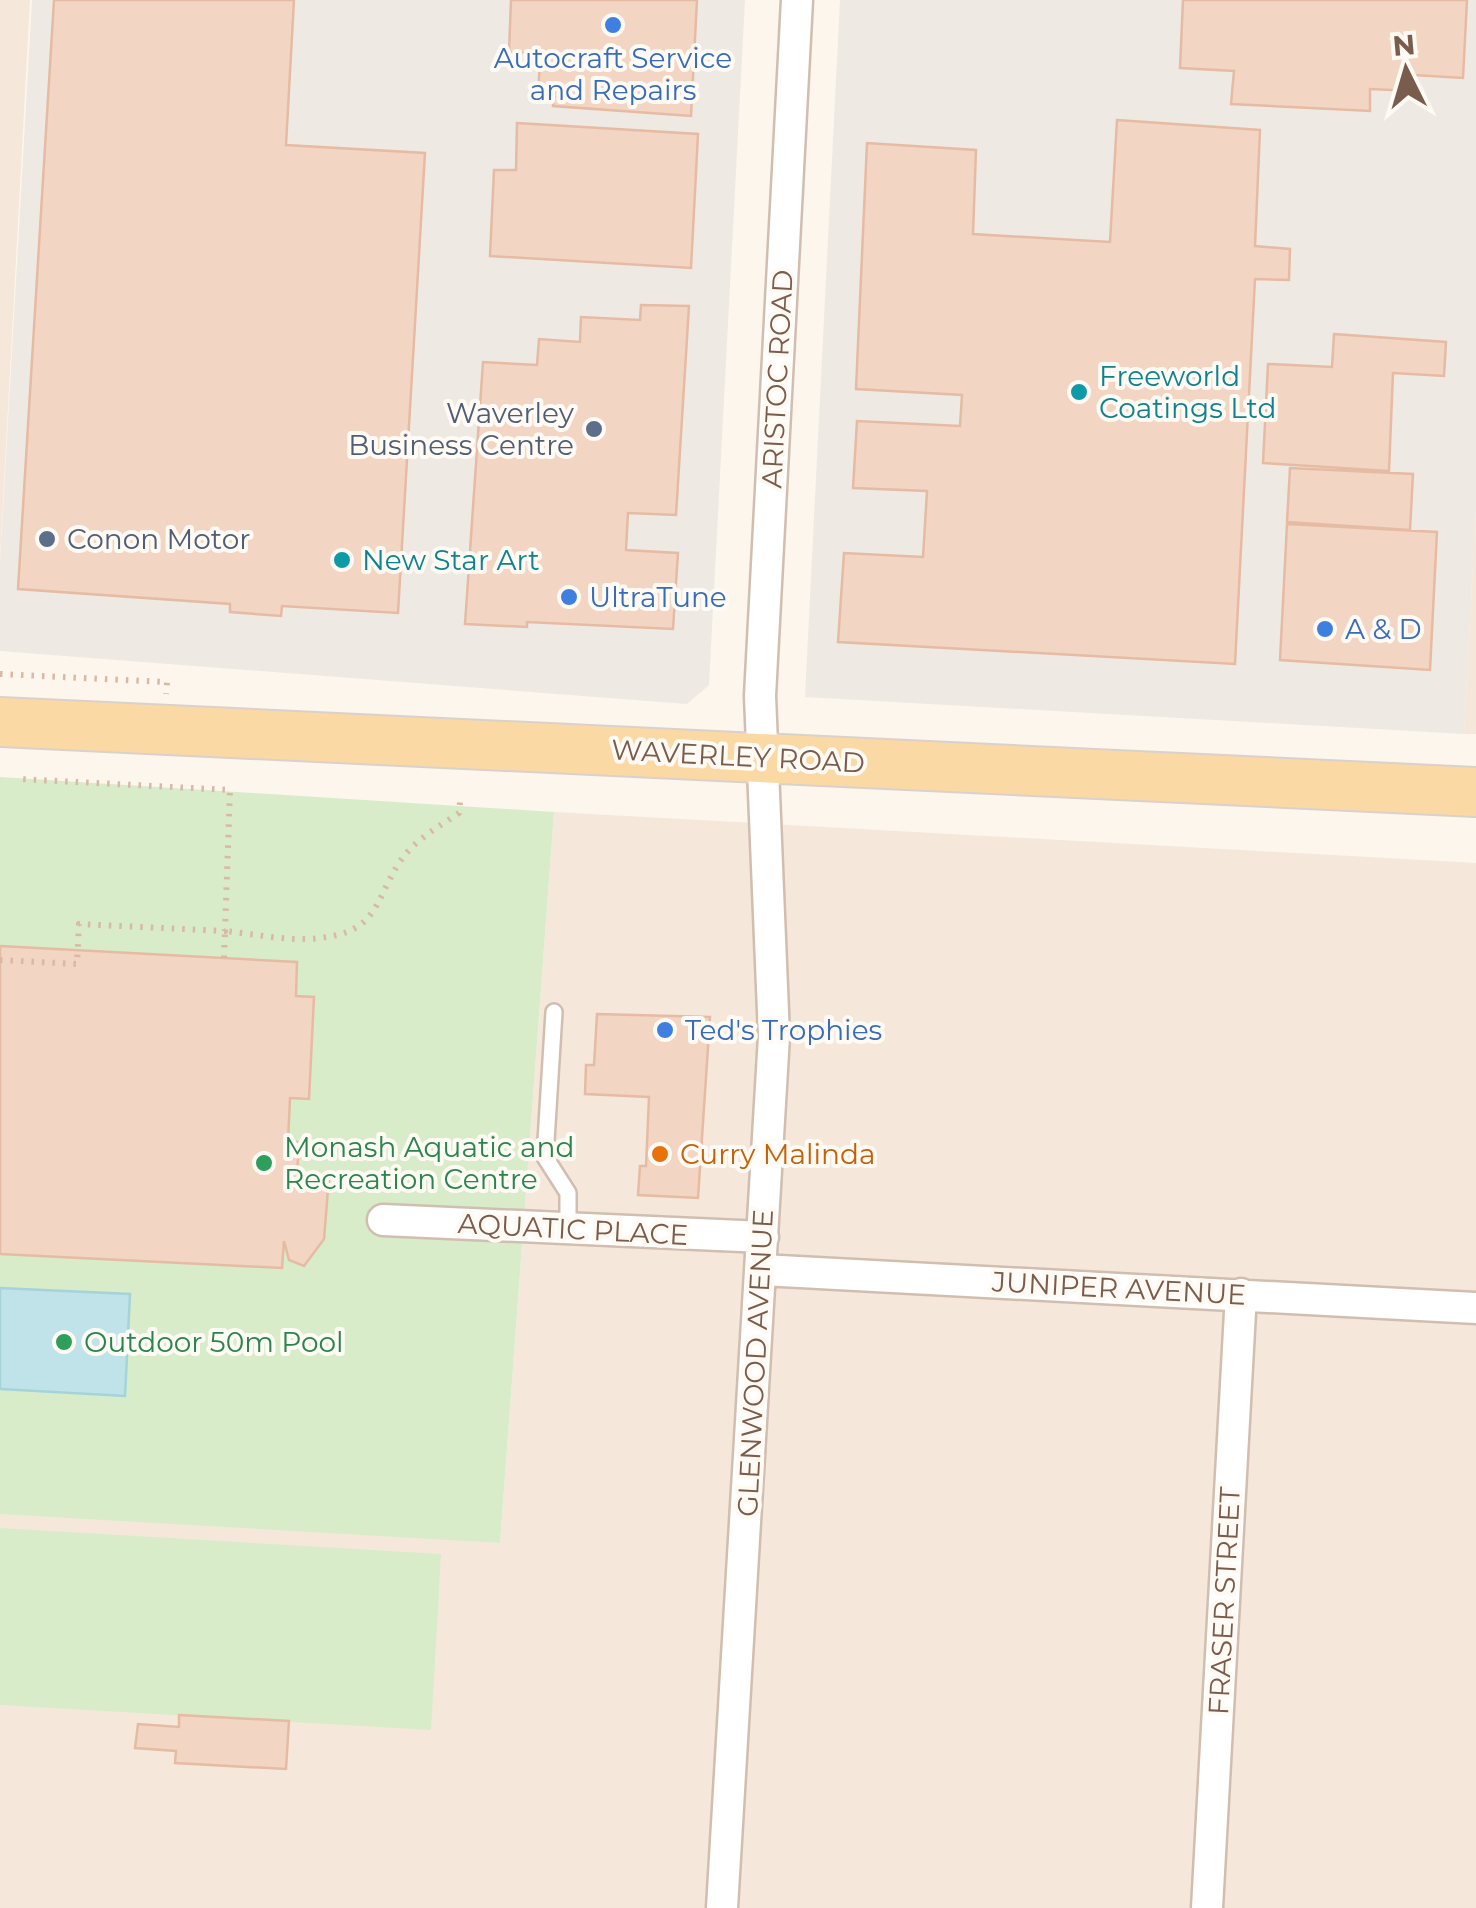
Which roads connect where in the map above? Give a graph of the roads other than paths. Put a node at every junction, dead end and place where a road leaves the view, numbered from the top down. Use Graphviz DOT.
graph roads {
  1 [pos="797,0"];
  2 [pos="0,722"];
  3 [pos="760,757"];
  4 [pos="1476,792"];
  5 [pos="554,1012"];
  6 [pos="382,1220"];
  7 [pos="568,1229"];
  8 [pos="763,1237"];
  9 [pos="761,1270"];
  10 [pos="1241,1294"];
  11 [pos="1476,1308"];
  12 [pos="722,1908"];
  13 [pos="1207,1908"];
  1 -- 3 [label="street, ARISTOC ROAD"];
  2 -- 3 [label="main road, WAVERLEY ROAD"];
  3 -- 4 [label="main road, WAVERLEY ROAD"];
  3 -- 8 [label="street, GLENWOOD AVENUE"];
  5 -- 7 [label="lane"];
  6 -- 7 [label="street, AQUATIC PLACE"];
  7 -- 8 [label="street, AQUATIC PLACE"];
  8 -- 9 [label="street, GLENWOOD AVENUE"];
  9 -- 10 [label="street, JUNIPER AVENUE"];
  9 -- 12 [label="street, GLENWOOD AVENUE"];
  10 -- 11 [label="street, JUNIPER AVENUE"];
  10 -- 13 [label="street, FRASER STREET"];
}
